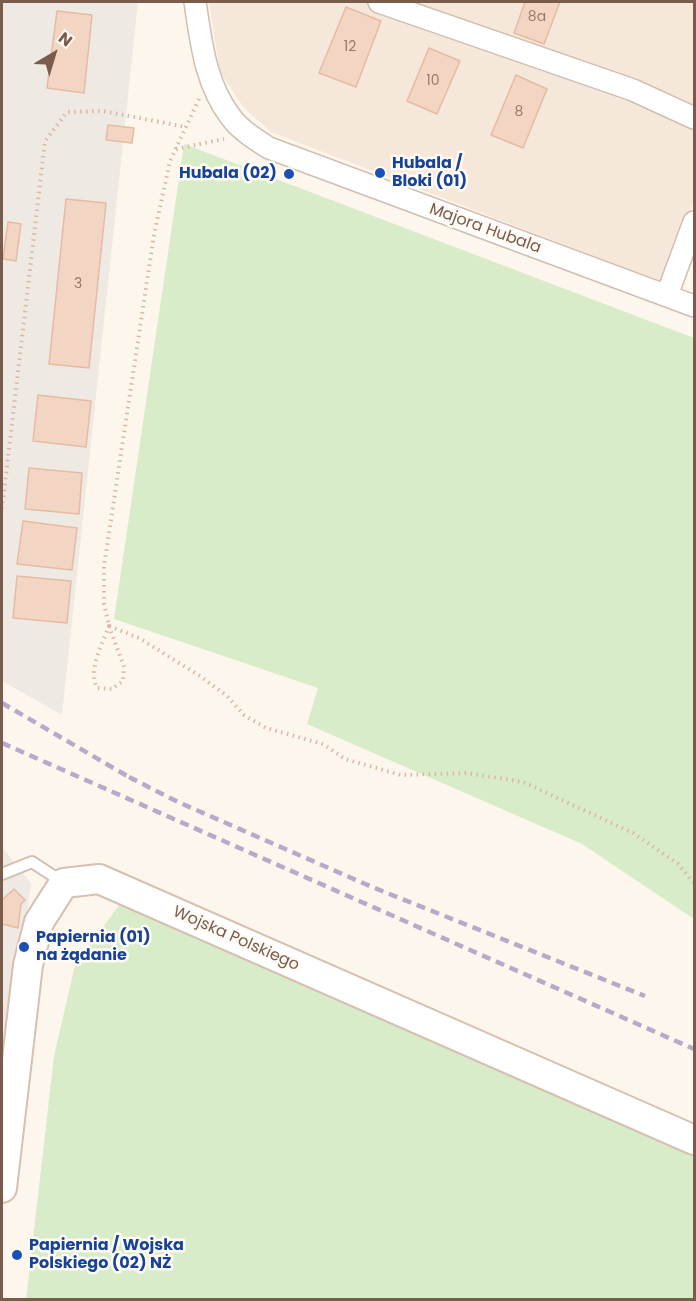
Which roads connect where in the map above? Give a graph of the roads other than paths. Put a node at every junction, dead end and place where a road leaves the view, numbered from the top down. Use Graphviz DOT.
graph roads {
  1 [pos="195,2"];
  2 [pos="379,2"];
  3 [pos="694,118"];
  4 [pos="694,222"];
  5 [pos="667,296"];
  6 [pos="694,306"];
  7 [pos="2,874"];
  8 [pos="64,883"];
  9 [pos="694,1140"];
  10 [pos="2,1188"];
  1 -- 5 [label="street, Majora Hubala"];
  2 -- 3 [label="street"];
  4 -- 5 [label="street"];
  5 -- 6 [label="street, Majora Hubala"];
  7 -- 8 [label="lane"];
  8 -- 9 [label="street, Wojska Polskiego"];
  8 -- 10 [label="street"];
}
